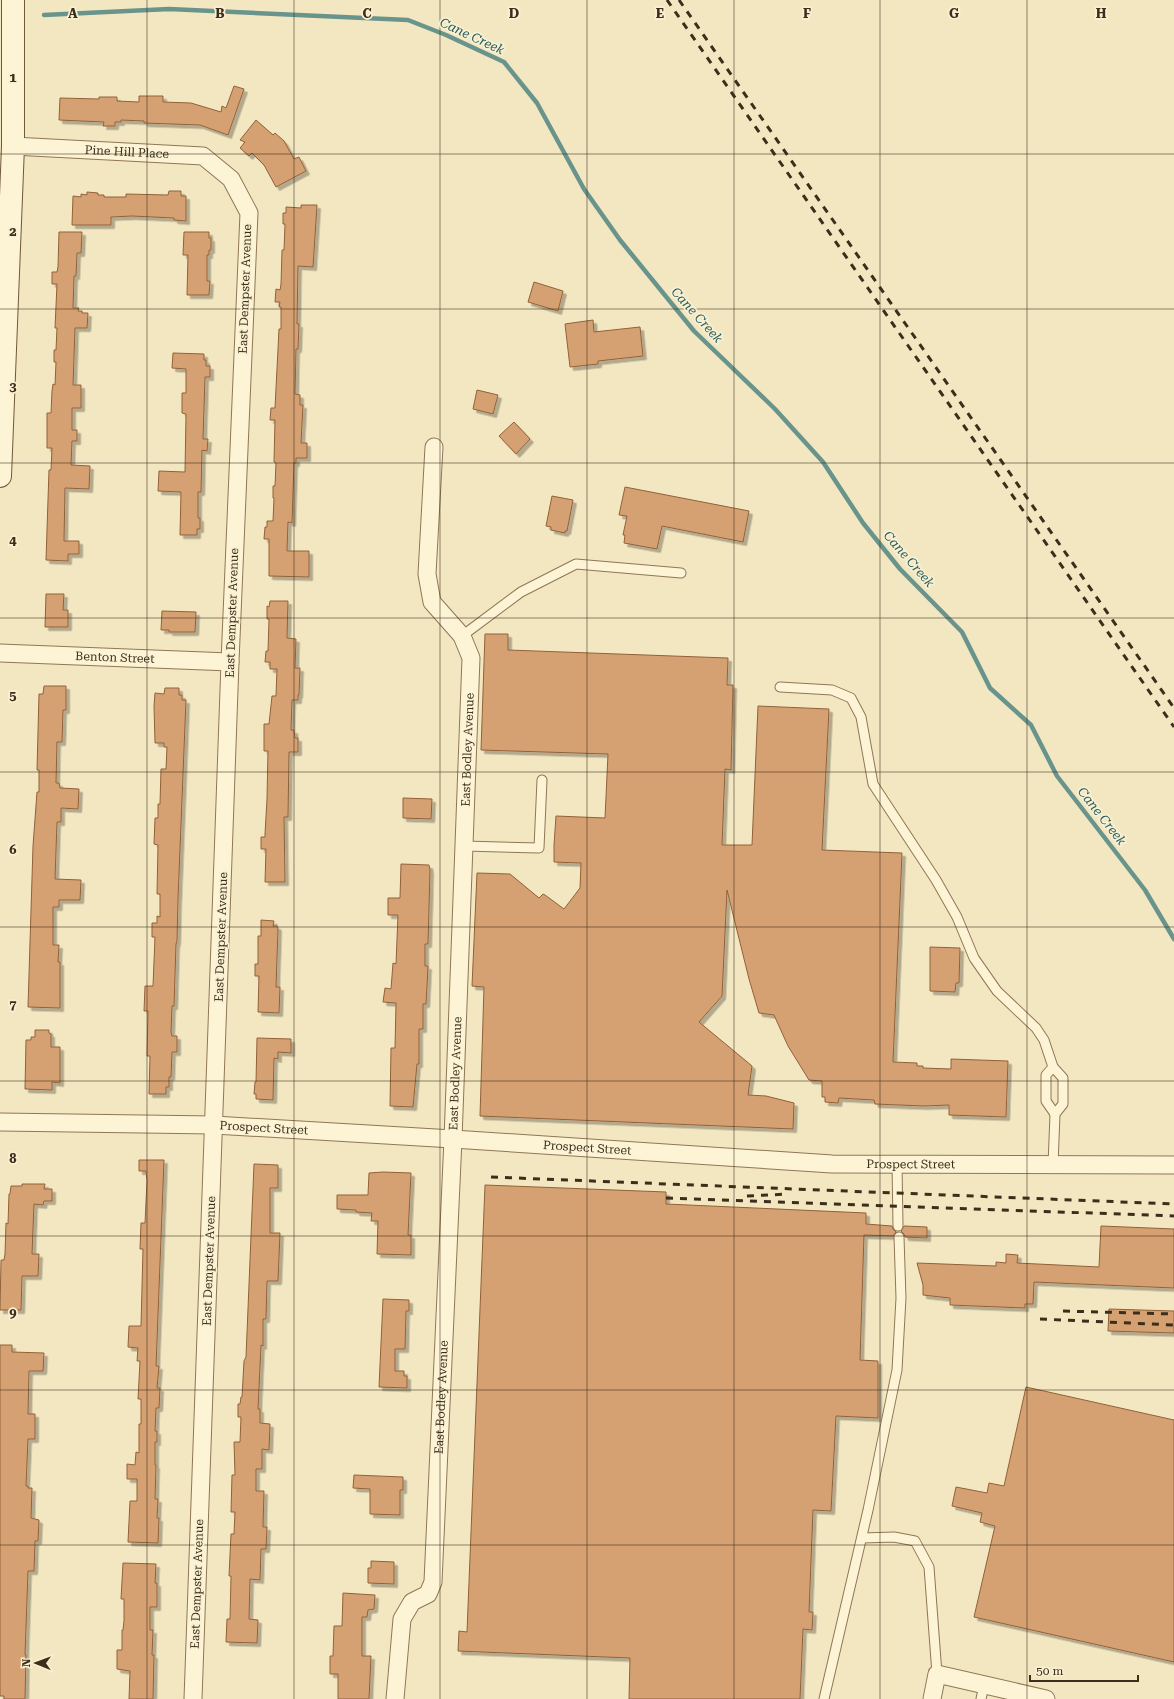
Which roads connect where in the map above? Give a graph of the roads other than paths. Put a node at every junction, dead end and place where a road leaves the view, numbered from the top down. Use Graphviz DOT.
graph roads {
  1 [pos="13,0"];
  2 [pos="10,146"];
  3 [pos="232,179"];
  4 [pos="434,447"];
  5 [pos="0,476"];
  6 [pos="681,573"];
  7 [pos="462,636"];
  8 [pos="0,654"];
  9 [pos="230,662"];
  10 [pos="780,687"];
  11 [pos="542,780"];
  12 [pos="464,846"];
  13 [pos="1053,1067"];
  14 [pos="1055,1114"];
  15 [pos="0,1122"];
  16 [pos="214,1125"];
  17 [pos="453,1139"];
  18 [pos="897,1164"];
  19 [pos="1053,1165"];
  20 [pos="1174,1165"];
  21 [pos="898,1226"];
  22 [pos="899,1237"];
  23 [pos="862,1538"];
  24 [pos="937,1674"];
  25 [pos="982,1692"];
  26 [pos="193,1699"];
  27 [pos="395,1699"];
  28 [pos="824,1699"];
  29 [pos="932,1699"];
  30 [pos="1046,1699"];
  1 -- 2 [label="main road"];
  2 -- 3 [label="street, Pine Hill Place"];
  2 -- 5 [label="main road"];
  3 -- 9 [label="street, East Dempster Avenue"];
  4 -- 7 [label="street, East Bodley Avenue"];
  6 -- 7 [label="lane"];
  7 -- 12 [label="street, East Bodley Avenue"];
  8 -- 9 [label="street, Benton Street"];
  9 -- 16 [label="street, East Dempster Avenue"];
  10 -- 13 [label="lane"];
  11 -- 12 [label="lane"];
  12 -- 17 [label="street, East Bodley Avenue"];
  13 -- 14 [label="lane"];
  13 -- 14 [label="lane"];
  14 -- 19 [label="lane"];
  15 -- 16 [label="street, Prospect Street"];
  16 -- 17 [label="street, Prospect Street"];
  16 -- 26 [label="street, East Dempster Avenue"];
  17 -- 18 [label="street, Prospect Street"];
  17 -- 27 [label="street, East Bodley Avenue"];
  18 -- 19 [label="street, Prospect Street"];
  18 -- 21 [label="lane"];
  19 -- 20 [label="street, Prospect Street"];
  22 -- 23 [label="lane"];
  23 -- 24 [label="lane"];
  23 -- 28 [label="lane"];
  24 -- 25 [label="street"];
  24 -- 29 [label="street"];
  25 -- 30 [label="street"];
}
